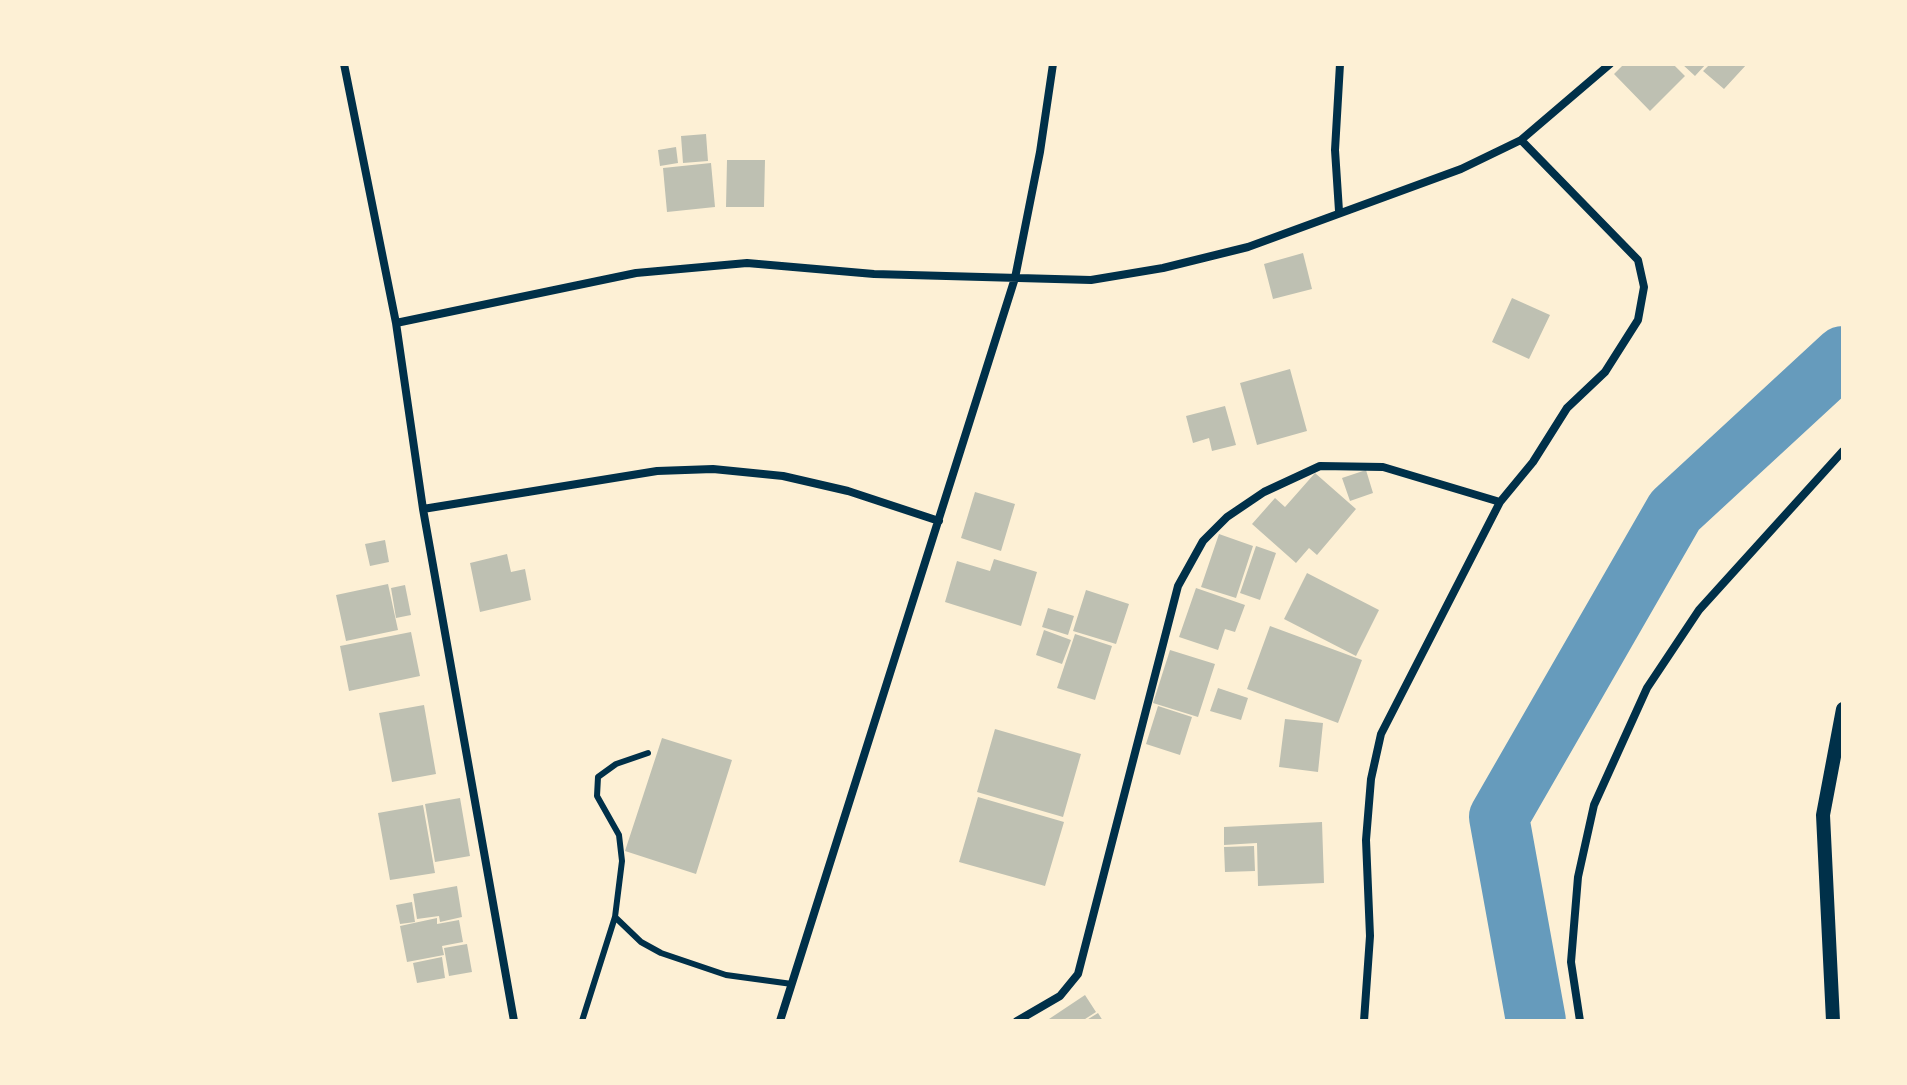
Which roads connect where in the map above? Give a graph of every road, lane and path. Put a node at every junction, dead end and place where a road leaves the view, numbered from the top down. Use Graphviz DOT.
graph roads {
  1 [pos="344,64"];
  2 [pos="1053,64"];
  3 [pos="1340,64"];
  4 [pos="1610,64"];
  5 [pos="1521,140"];
  6 [pos="1339,211"];
  7 [pos="1015,278"];
  8 [pos="396,323"];
  9 [pos="1843,451"];
  10 [pos="1500,502"];
  11 [pos="423,509"];
  12 [pos="939,521"];
  13 [pos="1843,709"];
  14 [pos="648,753"];
  15 [pos="615,917"];
  16 [pos="792,984"];
  17 [pos="514,1021"];
  18 [pos="582,1021"];
  19 [pos="780,1021"];
  20 [pos="1017,1021"];
  21 [pos="1364,1021"];
  22 [pos="1580,1021"];
  23 [pos="1833,1021"];
  1 -- 8 [label="street"];
  2 -- 7 [label="street"];
  3 -- 6 [label="street"];
  4 -- 5 [label="street"];
  5 -- 6 [label="street"];
  5 -- 10 [label="street"];
  6 -- 7 [label="street"];
  7 -- 8 [label="street"];
  7 -- 12 [label="street"];
  8 -- 11 [label="street"];
  9 -- 22 [label="street"];
  10 -- 20 [label="street"];
  10 -- 21 [label="street"];
  11 -- 12 [label="street"];
  11 -- 17 [label="street"];
  12 -- 16 [label="street"];
  13 -- 23 [label="street"];
  14 -- 15 [label="lane"];
  15 -- 16 [label="lane"];
  15 -- 18 [label="lane"];
  16 -- 19 [label="street"];
}
